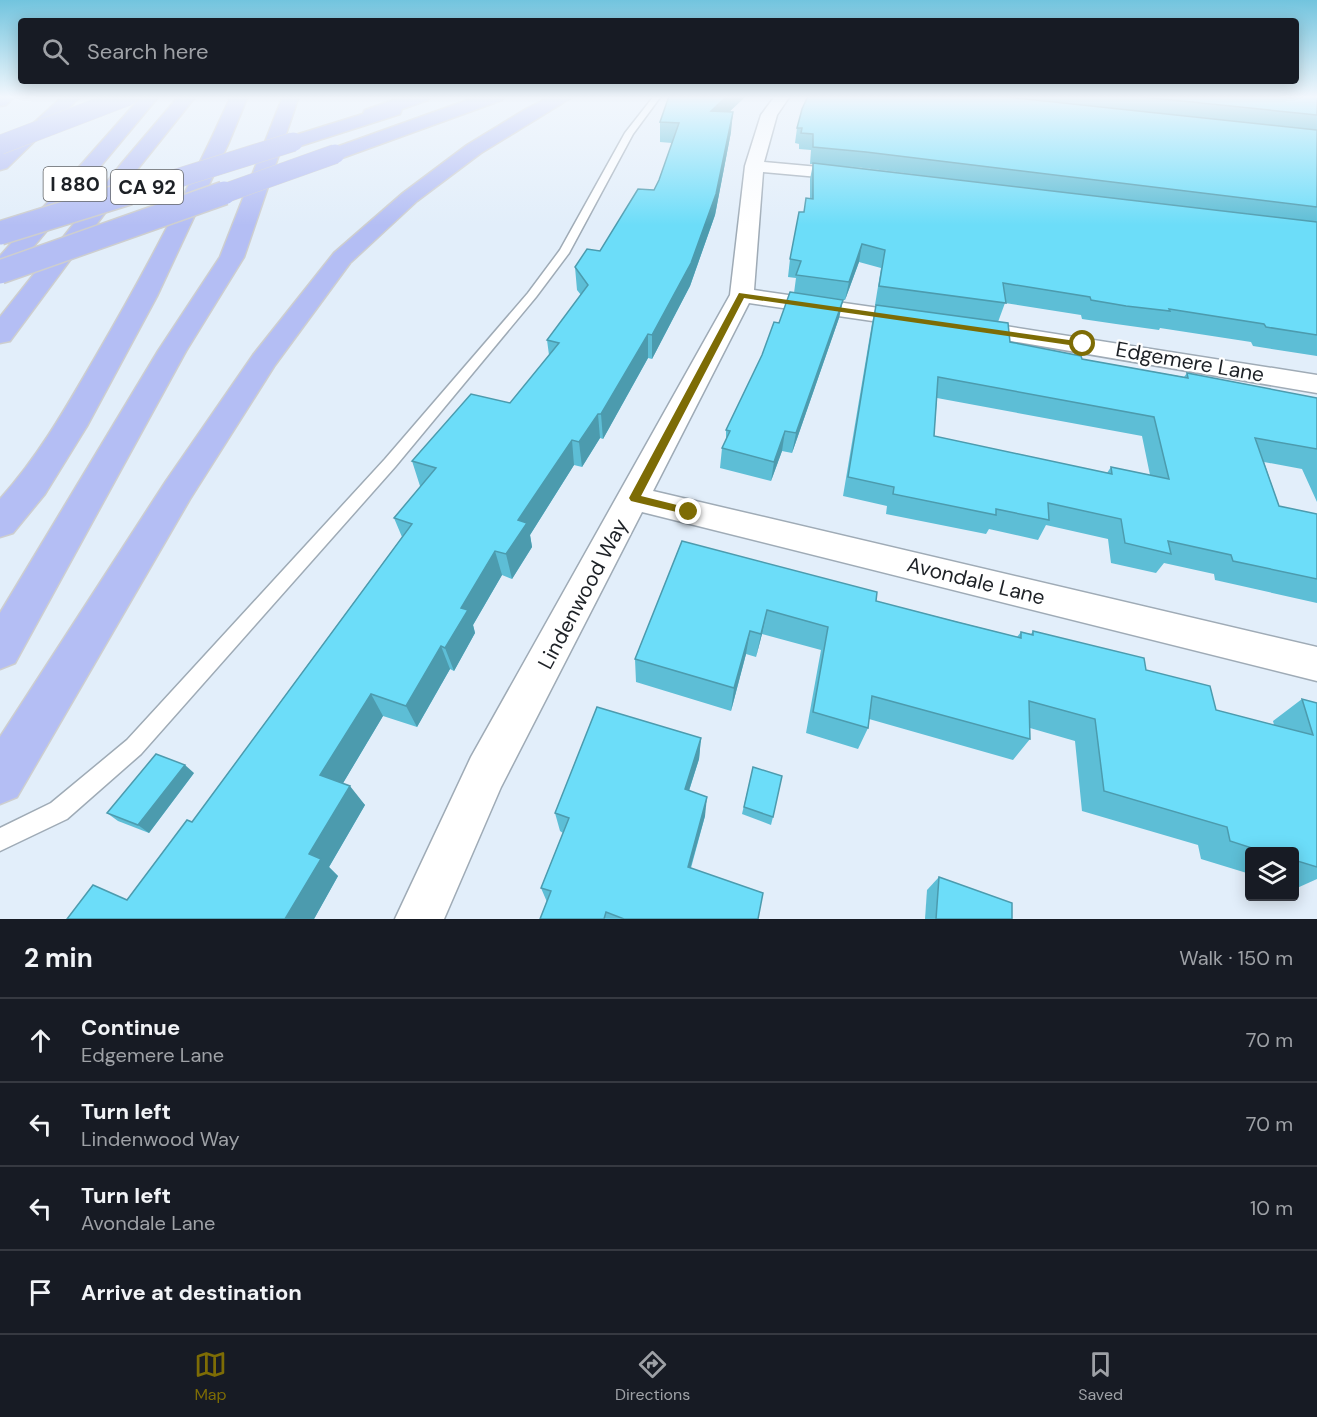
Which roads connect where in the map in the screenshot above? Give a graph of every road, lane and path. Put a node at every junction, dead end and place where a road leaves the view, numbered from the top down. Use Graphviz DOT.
graph roads {
  1 [pos="16,139"];
  2 [pos="27,139"];
  3 [pos="89,139"];
  4 [pos="114,139"];
  5 [pos="152,139"];
  6 [pos="221,139"];
  7 [pos="275,139"];
  8 [pos="302,139"];
  9 [pos="303,139"];
  10 [pos="377,139"];
  11 [pos="490,139"];
  12 [pos="626,139"];
  13 [pos="762,139"];
  14 [pos="293,142"];
  15 [pos="0,145"];
  16 [pos="84,145"];
  17 [pos="0,164"];
  18 [pos="754,166"];
  19 [pos="875,178"];
  20 [pos="31,202"];
  21 [pos="0,234"];
  22 [pos="0,270"];
  23 [pos="742,295"];
  24 [pos="0,335"];
  25 [pos="1317,384"];
  26 [pos="634,498"];
  27 [pos="0,523"];
  28 [pos="0,650"];
  29 [pos="1317,664"];
  30 [pos="0,780"];
  31 [pos="0,840"];
  32 [pos="420,919"];
  1 -- 15 [label="highway, bridge"];
  2 -- 17 [label="highway"];
  3 -- 16 [label="highway, I 880"];
  4 -- 22 [label="highway, I 880"];
  5 -- 24 [label="highway, I 880"];
  6 -- 27 [label="highway"];
  7 -- 28 [label="highway"];
  8 -- 14 [label="highway"];
  9 -- 14 [label="highway, CA 92"];
  10 -- 22 [label="highway, CA 92, bridge"];
  11 -- 30 [label="highway"];
  12 -- 31 [label="lane"];
  13 -- 18 [label="street, Lindenwood Way"];
  14 -- 21 [label="highway, CA 92, bridge"];
  18 -- 19 [label="street"];
  18 -- 23 [label="street, Lindenwood Way"];
  20 -- 21 [label="highway, I 880"];
  23 -- 25 [label="street, Edgemere Lane"];
  23 -- 26 [label="street, Lindenwood Way"];
  26 -- 29 [label="street, Avondale Lane"];
  26 -- 32 [label="street, Lindenwood Way"];
}
